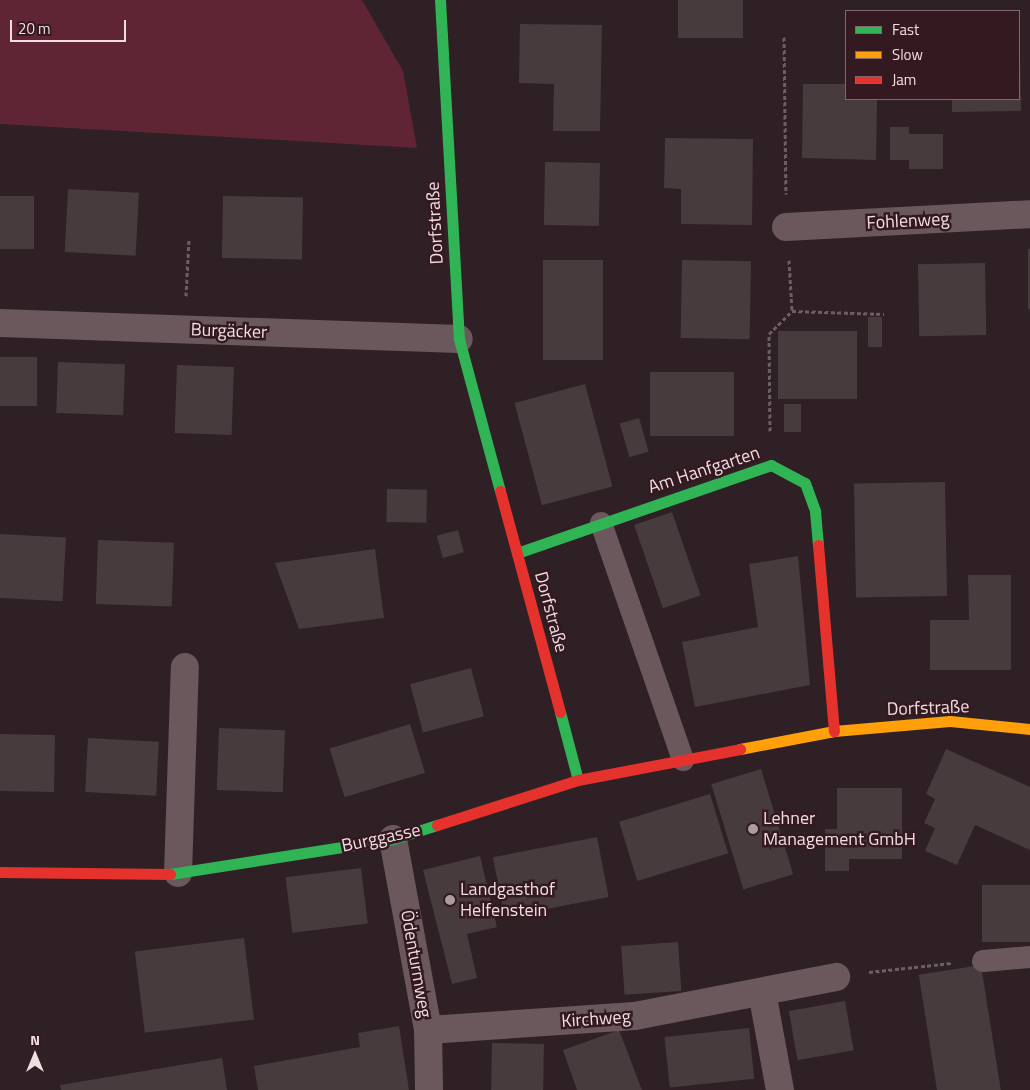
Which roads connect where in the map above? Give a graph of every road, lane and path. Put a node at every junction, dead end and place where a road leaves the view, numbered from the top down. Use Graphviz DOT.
graph roads {
  1 [pos="440,0"];
  2 [pos="784,37"];
  3 [pos="1030,214"];
  4 [pos="786,227"];
  5 [pos="189,238"];
  6 [pos="792,311"];
  7 [pos="884,314"];
  8 [pos="0,323"];
  9 [pos="184,329"];
  10 [pos="459,339"];
  11 [pos="771,465"];
  12 [pos="601,523"];
  13 [pos="517,553"];
  14 [pos="185,667"];
  15 [pos="1030,729"];
  16 [pos="834,731"];
  17 [pos="683,760"];
  18 [pos="578,780"];
  19 [pos="394,839"];
  20 [pos="0,872"];
  21 [pos="178,873"];
  22 [pos="1030,957"];
  23 [pos="983,961"];
  24 [pos="836,978"];
  25 [pos="762,992"];
  26 [pos="428,1030"];
  27 [pos="429,1090"];
  28 [pos="780,1090"];
  1 -- 10 [label="street, Dorfstraße"];
  2 -- 4 [label="path"];
  3 -- 4 [label="street, Fohlenweg"];
  4 -- 6 [label="path"];
  5 -- 9 [label="path"];
  6 -- 7 [label="path"];
  6 -- 11 [label="path"];
  8 -- 9 [label="street, Burgäcker"];
  9 -- 10 [label="street, Burgäcker"];
  10 -- 13 [label="street, Dorfstraße"];
  11 -- 12 [label="street, Am Hanfgarten"];
  11 -- 16 [label="street, Am Hanfgarten"];
  12 -- 13 [label="street, Am Hanfgarten"];
  12 -- 17 [label="lane"];
  13 -- 18 [label="street, Dorfstraße"];
  14 -- 21 [label="street"];
  15 -- 16 [label="street, Dorfstraße"];
  16 -- 17 [label="street, Dorfstraße"];
  17 -- 18 [label="street, Dorfstraße"];
  18 -- 19 [label="street, Burggasse"];
  19 -- 21 [label="street, Burggasse"];
  19 -- 26 [label="street, Ödenturmweg"];
  20 -- 21 [label="street, Burggasse"];
  22 -- 23 [label="lane"];
  23 -- 24 [label="path"];
  24 -- 25 [label="street, Kirchweg"];
  25 -- 26 [label="street, Kirchweg"];
  25 -- 28 [label="street"];
  26 -- 27 [label="street, Ödenturmweg"];
}
